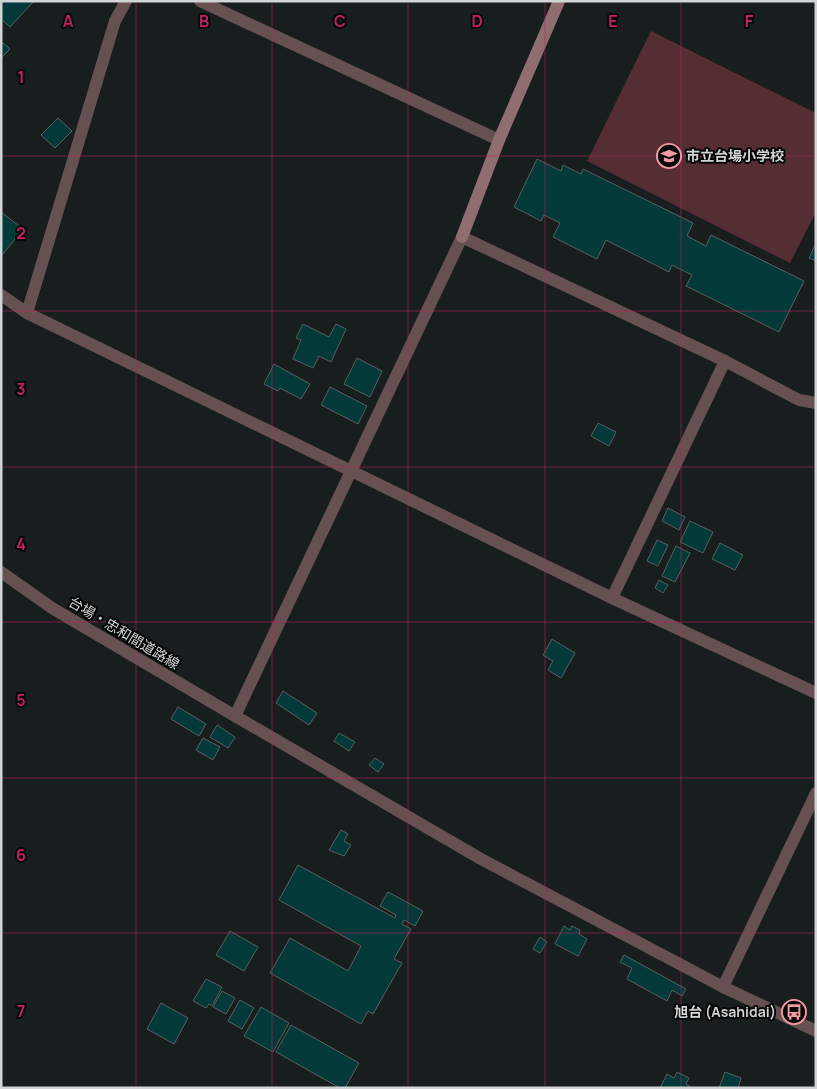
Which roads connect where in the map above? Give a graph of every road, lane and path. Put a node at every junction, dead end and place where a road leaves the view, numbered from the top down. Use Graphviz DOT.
graph roads {
  1 [pos="126,1"];
  2 [pos="200,1"];
  3 [pos="559,1"];
  4 [pos="499,140"];
  5 [pos="462,236"];
  6 [pos="1,295"];
  7 [pos="27,313"];
  8 [pos="725,361"];
  9 [pos="816,403"];
  10 [pos="351,471"];
  11 [pos="1,572"];
  12 [pos="612,598"];
  13 [pos="816,693"];
  14 [pos="235,716"];
  15 [pos="816,793"];
  16 [pos="723,987"];
  17 [pos="816,1031"];
  1 -- 7 [label="street"];
  2 -- 4 [label="street"];
  3 -- 4 [label="street"];
  4 -- 5 [label="street"];
  5 -- 8 [label="street"];
  5 -- 10 [label="street"];
  6 -- 7 [label="street"];
  7 -- 10 [label="street"];
  8 -- 9 [label="street"];
  8 -- 12 [label="street"];
  10 -- 12 [label="street"];
  10 -- 14 [label="street"];
  11 -- 14 [label="street, 台場・忠和間道路線"];
  12 -- 13 [label="street"];
  14 -- 16 [label="street, 台場・忠和間道路線"];
  15 -- 16 [label="street"];
  16 -- 17 [label="street, 台場・忠和間道路線"];
}
